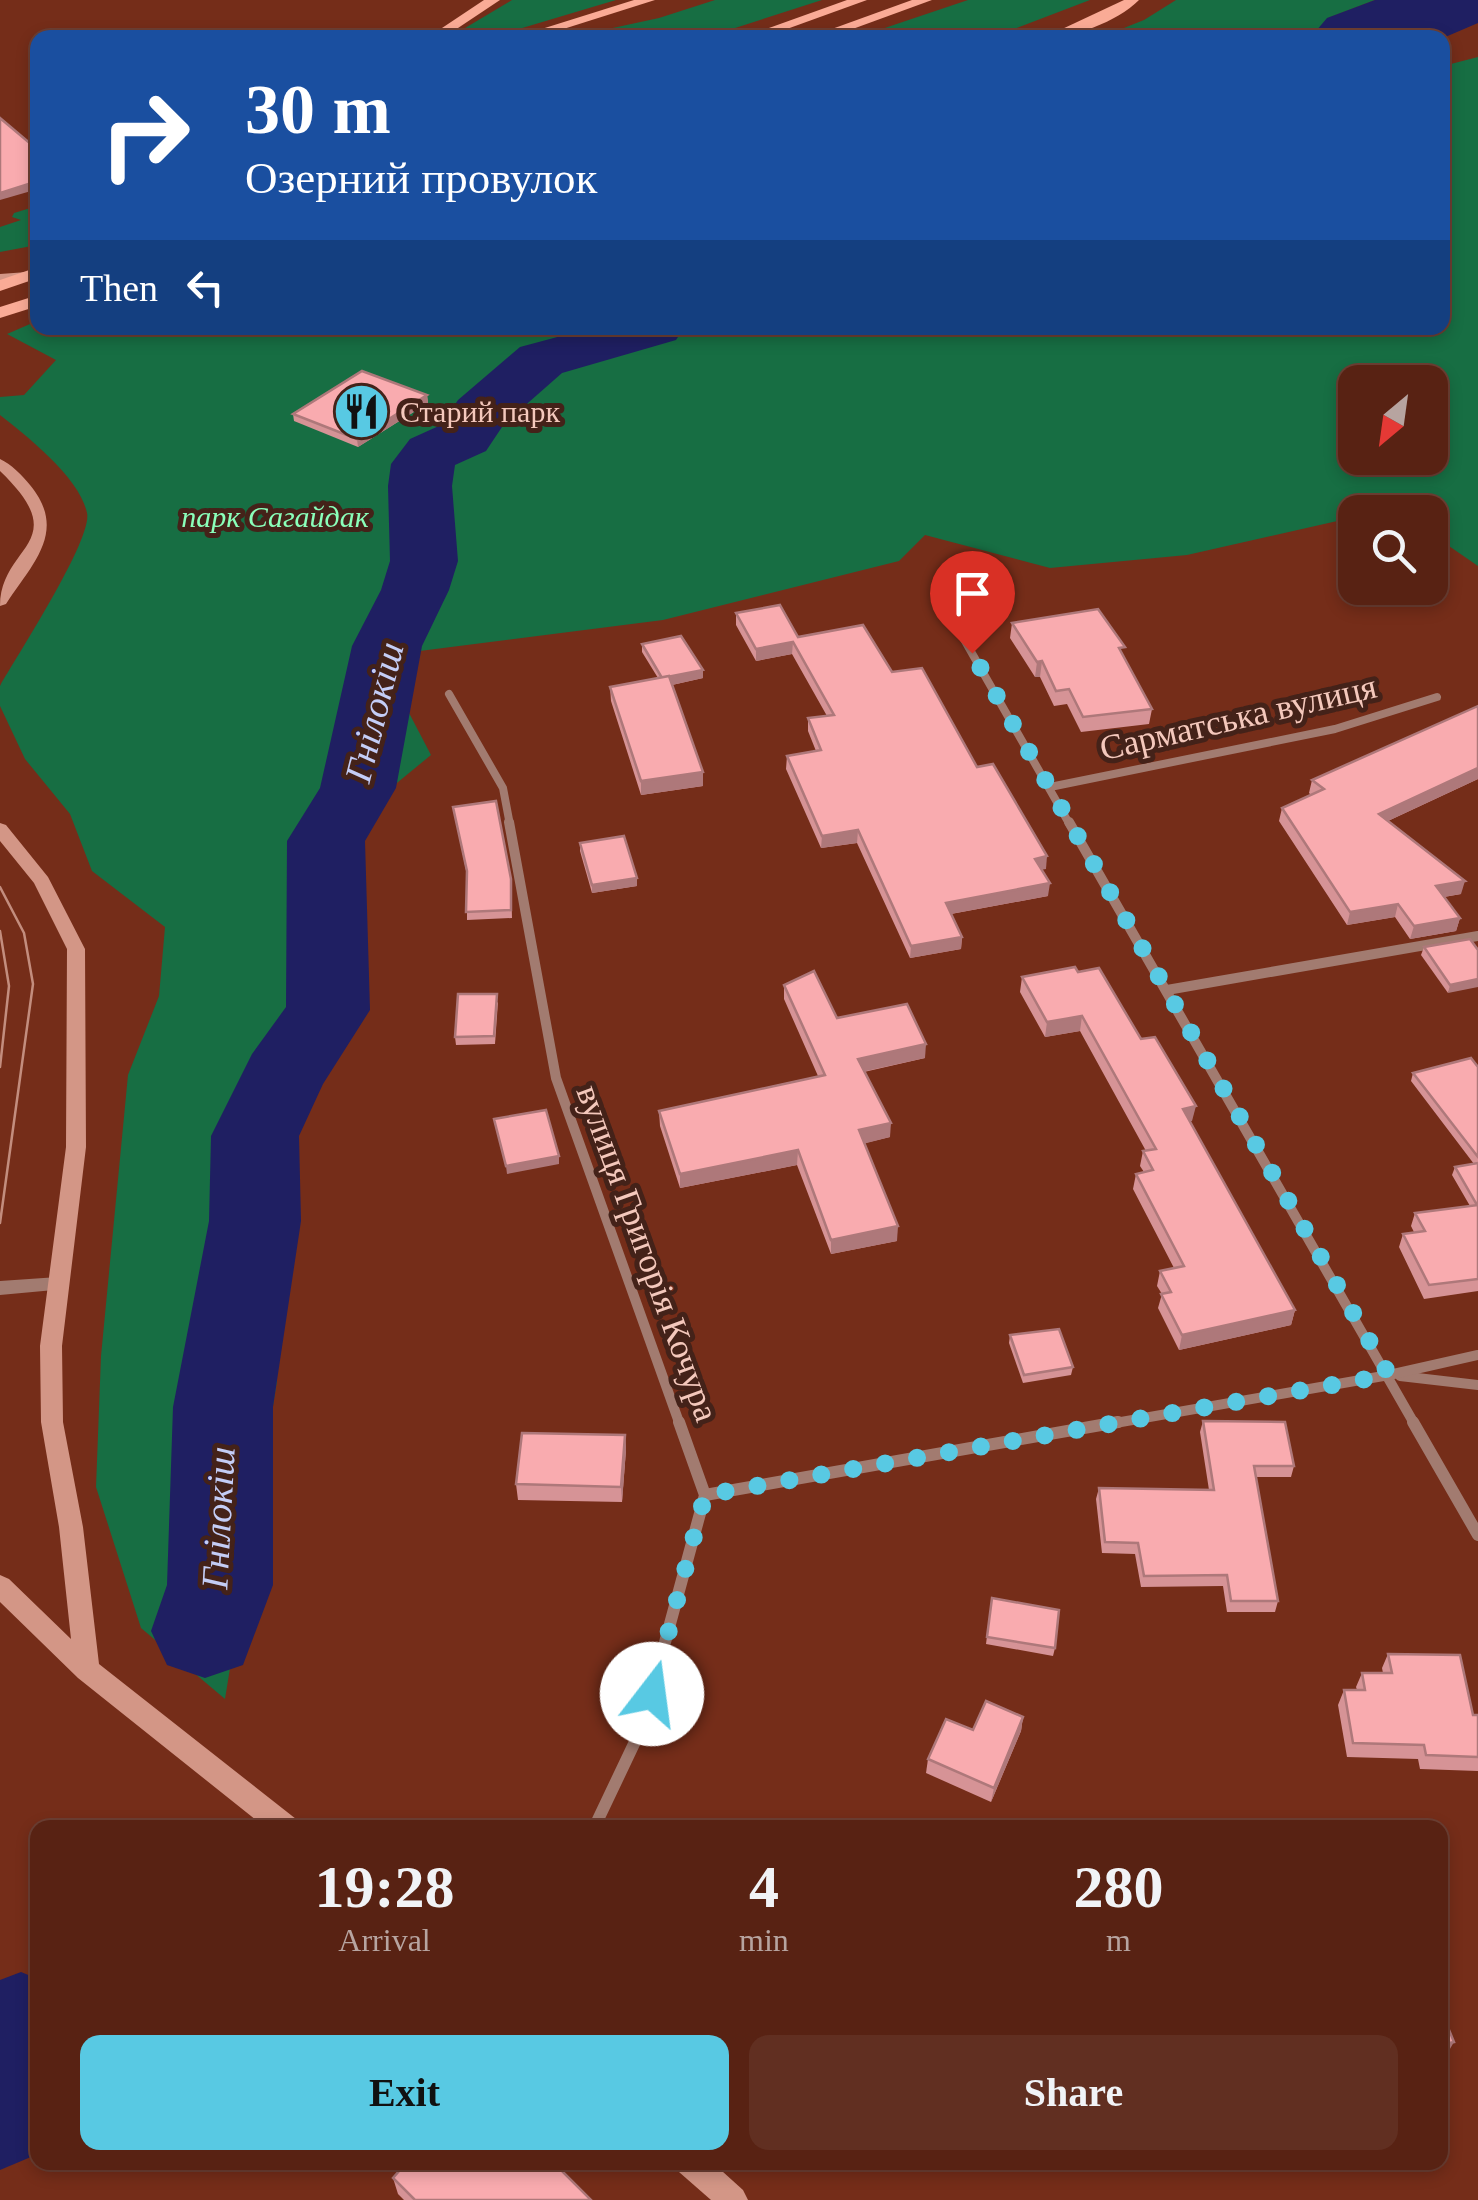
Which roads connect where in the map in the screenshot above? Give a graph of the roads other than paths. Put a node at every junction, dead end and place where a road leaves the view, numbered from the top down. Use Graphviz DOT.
graph roads {
  1 [pos="493,0"];
  2 [pos="648,0"];
  3 [pos="860,0"];
  4 [pos="925,0"];
  5 [pos="1132,0"];
  6 [pos="446,30"];
  7 [pos="546,30"];
  8 [pos="771,30"];
  9 [pos="836,30"];
  10 [pos="1068,30"];
  11 [pos="30,274"];
  12 [pos="0,282"];
  13 [pos="30,303"];
  14 [pos="0,313"];
  15 [pos="0,463"];
  16 [pos="34,549"];
  17 [pos="0,575"];
  18 [pos="0,601"];
  19 [pos="952,620"];
  20 [pos="449,694"];
  21 [pos="1437,697"];
  22 [pos="1050,787"];
  23 [pos="0,829"];
  24 [pos="1478,936"];
  25 [pos="1167,990"];
  26 [pos="58,1284"];
  27 [pos="0,1288"];
  28 [pos="1478,1355"];
  29 [pos="1389,1375"];
  30 [pos="1478,1386"];
  31 [pos="705,1495"];
  32 [pos="1478,1535"];
  33 [pos="0,1586"];
  34 [pos="87,1670"];
  35 [pos="278,1820"];
  36 [pos="598,1820"];
  37 [pos="698,2170"];
  38 [pos="733,2200"];
  1 -- 6 [label="main road"];
  2 -- 7 [label="main road"];
  3 -- 8 [label="main road"];
  4 -- 9 [label="main road"];
  5 -- 10 [label="main road"];
  11 -- 12 [label="main road"];
  13 -- 14 [label="main road"];
  15 -- 16 [label="main road"];
  16 -- 17 [label="main road"];
  16 -- 18 [label="main road"];
  19 -- 22 [label="street"];
  20 -- 31 [label="street, вулиця Григорія Кочура"];
  21 -- 22 [label="street, Сарматська вулиця"];
  22 -- 25 [label="street"];
  23 -- 26 [label="main road"];
  24 -- 25 [label="street"];
  25 -- 29 [label="street"];
  26 -- 27 [label="street"];
  26 -- 34 [label="main road"];
  28 -- 29 [label="street"];
  29 -- 30 [label="street"];
  29 -- 31 [label="street"];
  29 -- 32 [label="street"];
  31 -- 36 [label="street"];
  33 -- 34 [label="main road"];
  34 -- 35 [label="main road"];
  37 -- 38 [label="main road"];
}
